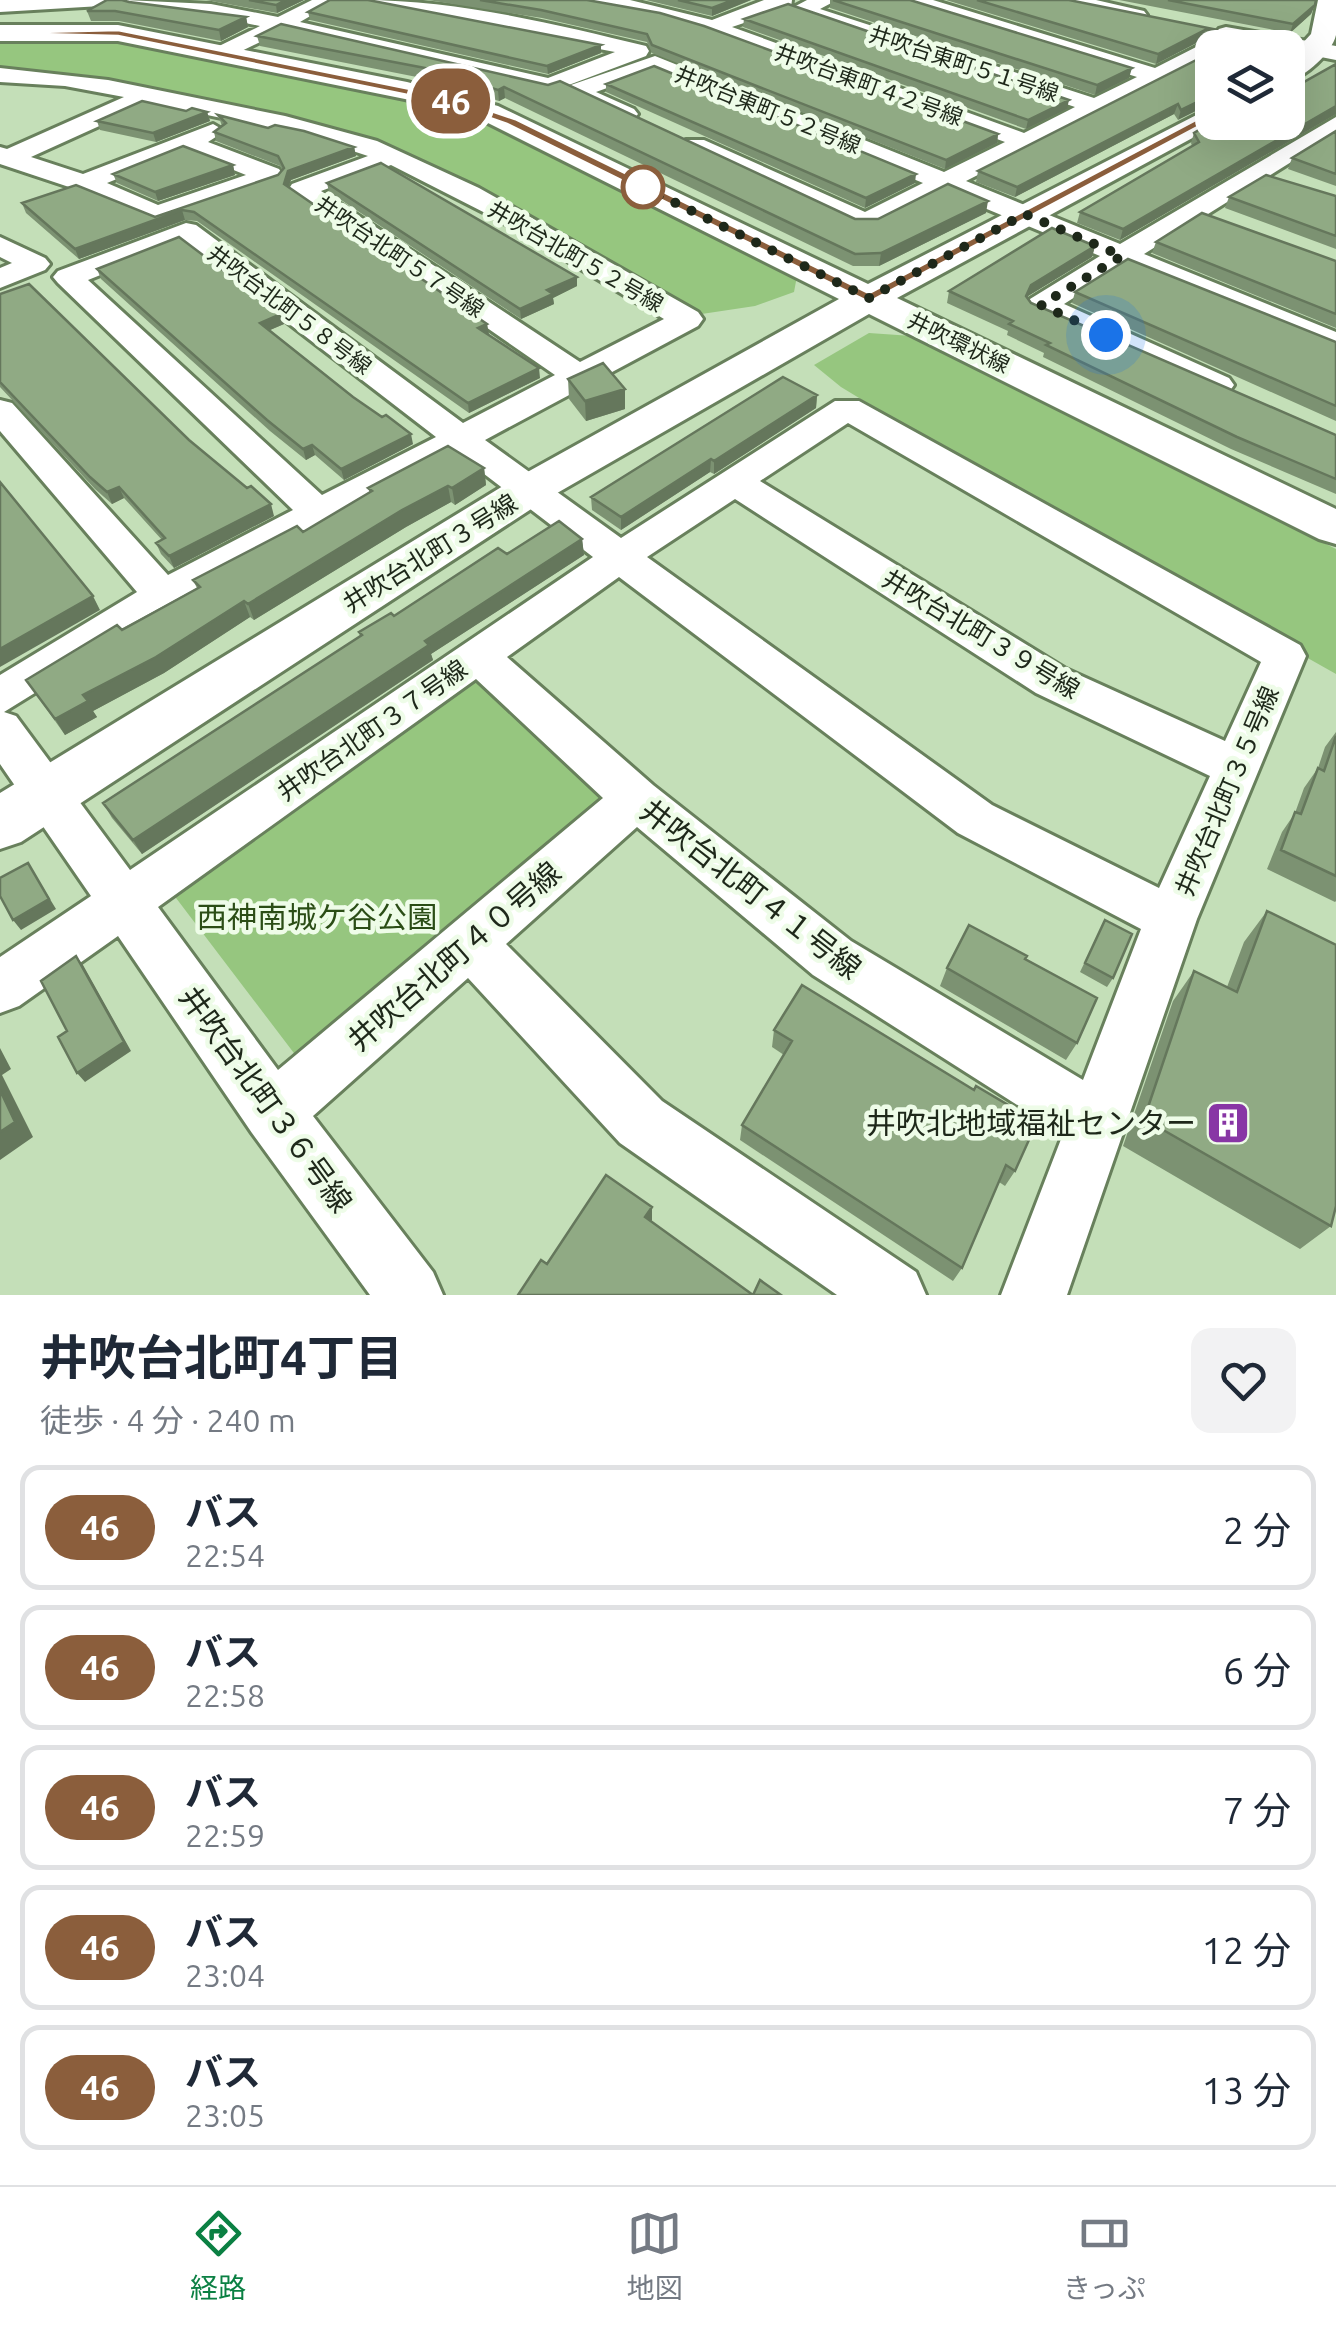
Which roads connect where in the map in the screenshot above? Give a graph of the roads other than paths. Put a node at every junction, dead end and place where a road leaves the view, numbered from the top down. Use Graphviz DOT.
graph roads {
  1 [pos="101,0"];
  2 [pos="138,0"];
  3 [pos="328,0"];
  4 [pos="373,0"];
  5 [pos="594,0"];
  6 [pos="774,0"];
  7 [pos="827,0"];
  8 [pos="912,0"];
  9 [pos="1069,0"];
  10 [pos="1330,0"];
  11 [pos="1130,7"];
  12 [pos="5,11"];
  13 [pos="1244,13"];
  14 [pos="1162,20"];
  15 [pos="278,26"];
  16 [pos="712,27"];
  17 [pos="1196,27"];
  18 [pos="1200,30"];
  19 [pos="1230,30"];
  20 [pos="1058,44"];
  21 [pos="225,52"];
  22 [pos="1325,52"];
  23 [pos="1195,56"];
  24 [pos="0,74"];
  25 [pos="40,74"];
  26 [pos="1159,76"];
  27 [pos="146,96"];
  28 [pos="0,97"];
  29 [pos="1097,107"];
  30 [pos="245,117"];
  31 [pos="1195,125"];
  32 [pos="1330,132"];
  33 [pos="187,142"];
  34 [pos="1027,142"];
  35 [pos="4,156"];
  36 [pos="391,156"];
  37 [pos="1260,172"];
  38 [pos="947,182"];
  39 [pos="84,183"];
  40 [pos="1298,185"];
  41 [pos="1198,212"];
  42 [pos="1025,214"];
  43 [pos="1233,224"];
  44 [pos="0,246"];
  45 [pos="1122,256"];
  46 [pos="0,279"];
  47 [pos="869,298"];
  48 [pos="1336,343"];
  49 [pos="579,376"];
  50 [pos="1249,399"];
  51 [pos="0,410"];
  52 [pos="461,436"];
  53 [pos="735,482"];
  54 [pos="529,490"];
  55 [pos="318,513"];
  56 [pos="1336,528"];
  57 [pos="620,558"];
  58 [pos="163,596"];
  59 [pos="478,656"];
  60 [pos="0,696"];
  61 [pos="0,728"];
  62 [pos="1238,768"];
  63 [pos="49,793"];
  64 [pos="636,799"];
  65 [pos="0,824"];
  66 [pos="124,902"];
  67 [pos="1171,920"];
  68 [pos="470,943"];
  69 [pos="0,988"];
  70 [pos="273,1112"];
  71 [pos="1098,1124"];
  72 [pos="410,1295"];
  73 [pos="893,1295"];
  74 [pos="1034,1295"];
  1 -- 12 [label="street"];
  2 -- 15 [label="street"];
  3 -- 15 [label="street"];
  4 -- 15 [label="street"];
  5 -- 16 [label="street, 井吹台東町４２号線"];
  6 -- 16 [label="street, 井吹台東町４２号線"];
  7 -- 29 [label="street, 井吹台東町５１号線"];
  8 -- 20 [label="street"];
  9 -- 11 [label="street"];
  10 -- 22 [label="street"];
  11 -- 14 [label="street"];
  11 -- 20 [label="street"];
  12 -- 21 [label="street, 井吹環状線"];
  13 -- 19 [label="street"];
  15 -- 21 [label="street"];
  16 -- 34 [label="street, 井吹台東町４２号線"];
  17 -- 18 [label="street"];
  20 -- 26 [label="street"];
  21 -- 47 [label="street, 井吹環状線"];
  23 -- 26 [label="street"];
  24 -- 25 [label="street, 井吹台北町５２号線"];
  25 -- 27 [label="street, 井吹台北町５２号線"];
  25 -- 28 [label="street"];
  26 -- 29 [label="street"];
  27 -- 30 [label="street, 井吹台北町５２号線"];
  27 -- 35 [label="street"];
  29 -- 34 [label="street"];
  30 -- 33 [label="street"];
  30 -- 36 [label="street, 井吹台北町５２号線"];
  31 -- 42 [label="street, 井吹台北町３号線"];
  32 -- 37 [label="street"];
  33 -- 39 [label="street"];
  33 -- 39 [label="street"];
  34 -- 38 [label="street"];
  35 -- 39 [label="street"];
  36 -- 49 [label="street, 井吹台北町５７号線"];
  36 -- 49 [label="street, 井吹台北町５２号線"];
  37 -- 40 [label="street"];
  37 -- 41 [label="street"];
  38 -- 38 [label="street, 井吹台東町５２号線"];
  38 -- 42 [label="street, 井吹台東町５２号線"];
  41 -- 43 [label="street"];
  41 -- 45 [label="street"];
  42 -- 45 [label="street, 井吹台東町５２号線"];
  42 -- 47 [label="street, 井吹台北町３号線"];
  44 -- 46 [label="street"];
  45 -- 48 [label="street, 井吹台東町５２号線"];
  45 -- 50 [label="street"];
  47 -- 54 [label="street, 井吹台北町３号線"];
  47 -- 56 [label="street, 井吹環状線"];
  49 -- 52 [label="street, 井吹台北町５２号線"];
  51 -- 58 [label="street"];
  52 -- 54 [label="street, 井吹台北町５８号線"];
  52 -- 55 [label="street, 井吹台北町５２号線"];
  52 -- 55 [label="street, 井吹台北町５８号線"];
  53 -- 57 [label="street, 井吹台北町３５号線"];
  53 -- 62 [label="street, 井吹台北町３９号線"];
  53 -- 62 [label="street, 井吹台北町３５号線"];
  54 -- 57 [label="street, 井吹台北町３５号線"];
  54 -- 63 [label="street, 井吹台北町３号線"];
  55 -- 58 [label="street, 井吹台北町５２号線"];
  57 -- 59 [label="street, 井吹台北町３７号線"];
  57 -- 67 [label="street, 井吹台北町３５号線"];
  58 -- 60 [label="street, 井吹台北町５２号線"];
  59 -- 64 [label="street, 井吹台北町４１号線"];
  59 -- 66 [label="street, 井吹台北町３７号線"];
  61 -- 63 [label="street, 井吹台北町３６号線"];
  62 -- 67 [label="street, 井吹台北町３５号線"];
  63 -- 65 [label="street, 井吹台北町３号線"];
  63 -- 66 [label="street, 井吹台北町３６号線"];
  64 -- 68 [label="street, 井吹台北町４０号線"];
  64 -- 71 [label="street, 井吹台北町４１号線"];
  66 -- 69 [label="street"];
  66 -- 70 [label="street, 井吹台北町３６号線"];
  67 -- 71 [label="street"];
  68 -- 70 [label="street, 井吹台北町４０号線"];
  68 -- 73 [label="street"];
  70 -- 72 [label="street, 井吹台北町３６号線"];
  71 -- 74 [label="street"];
}
